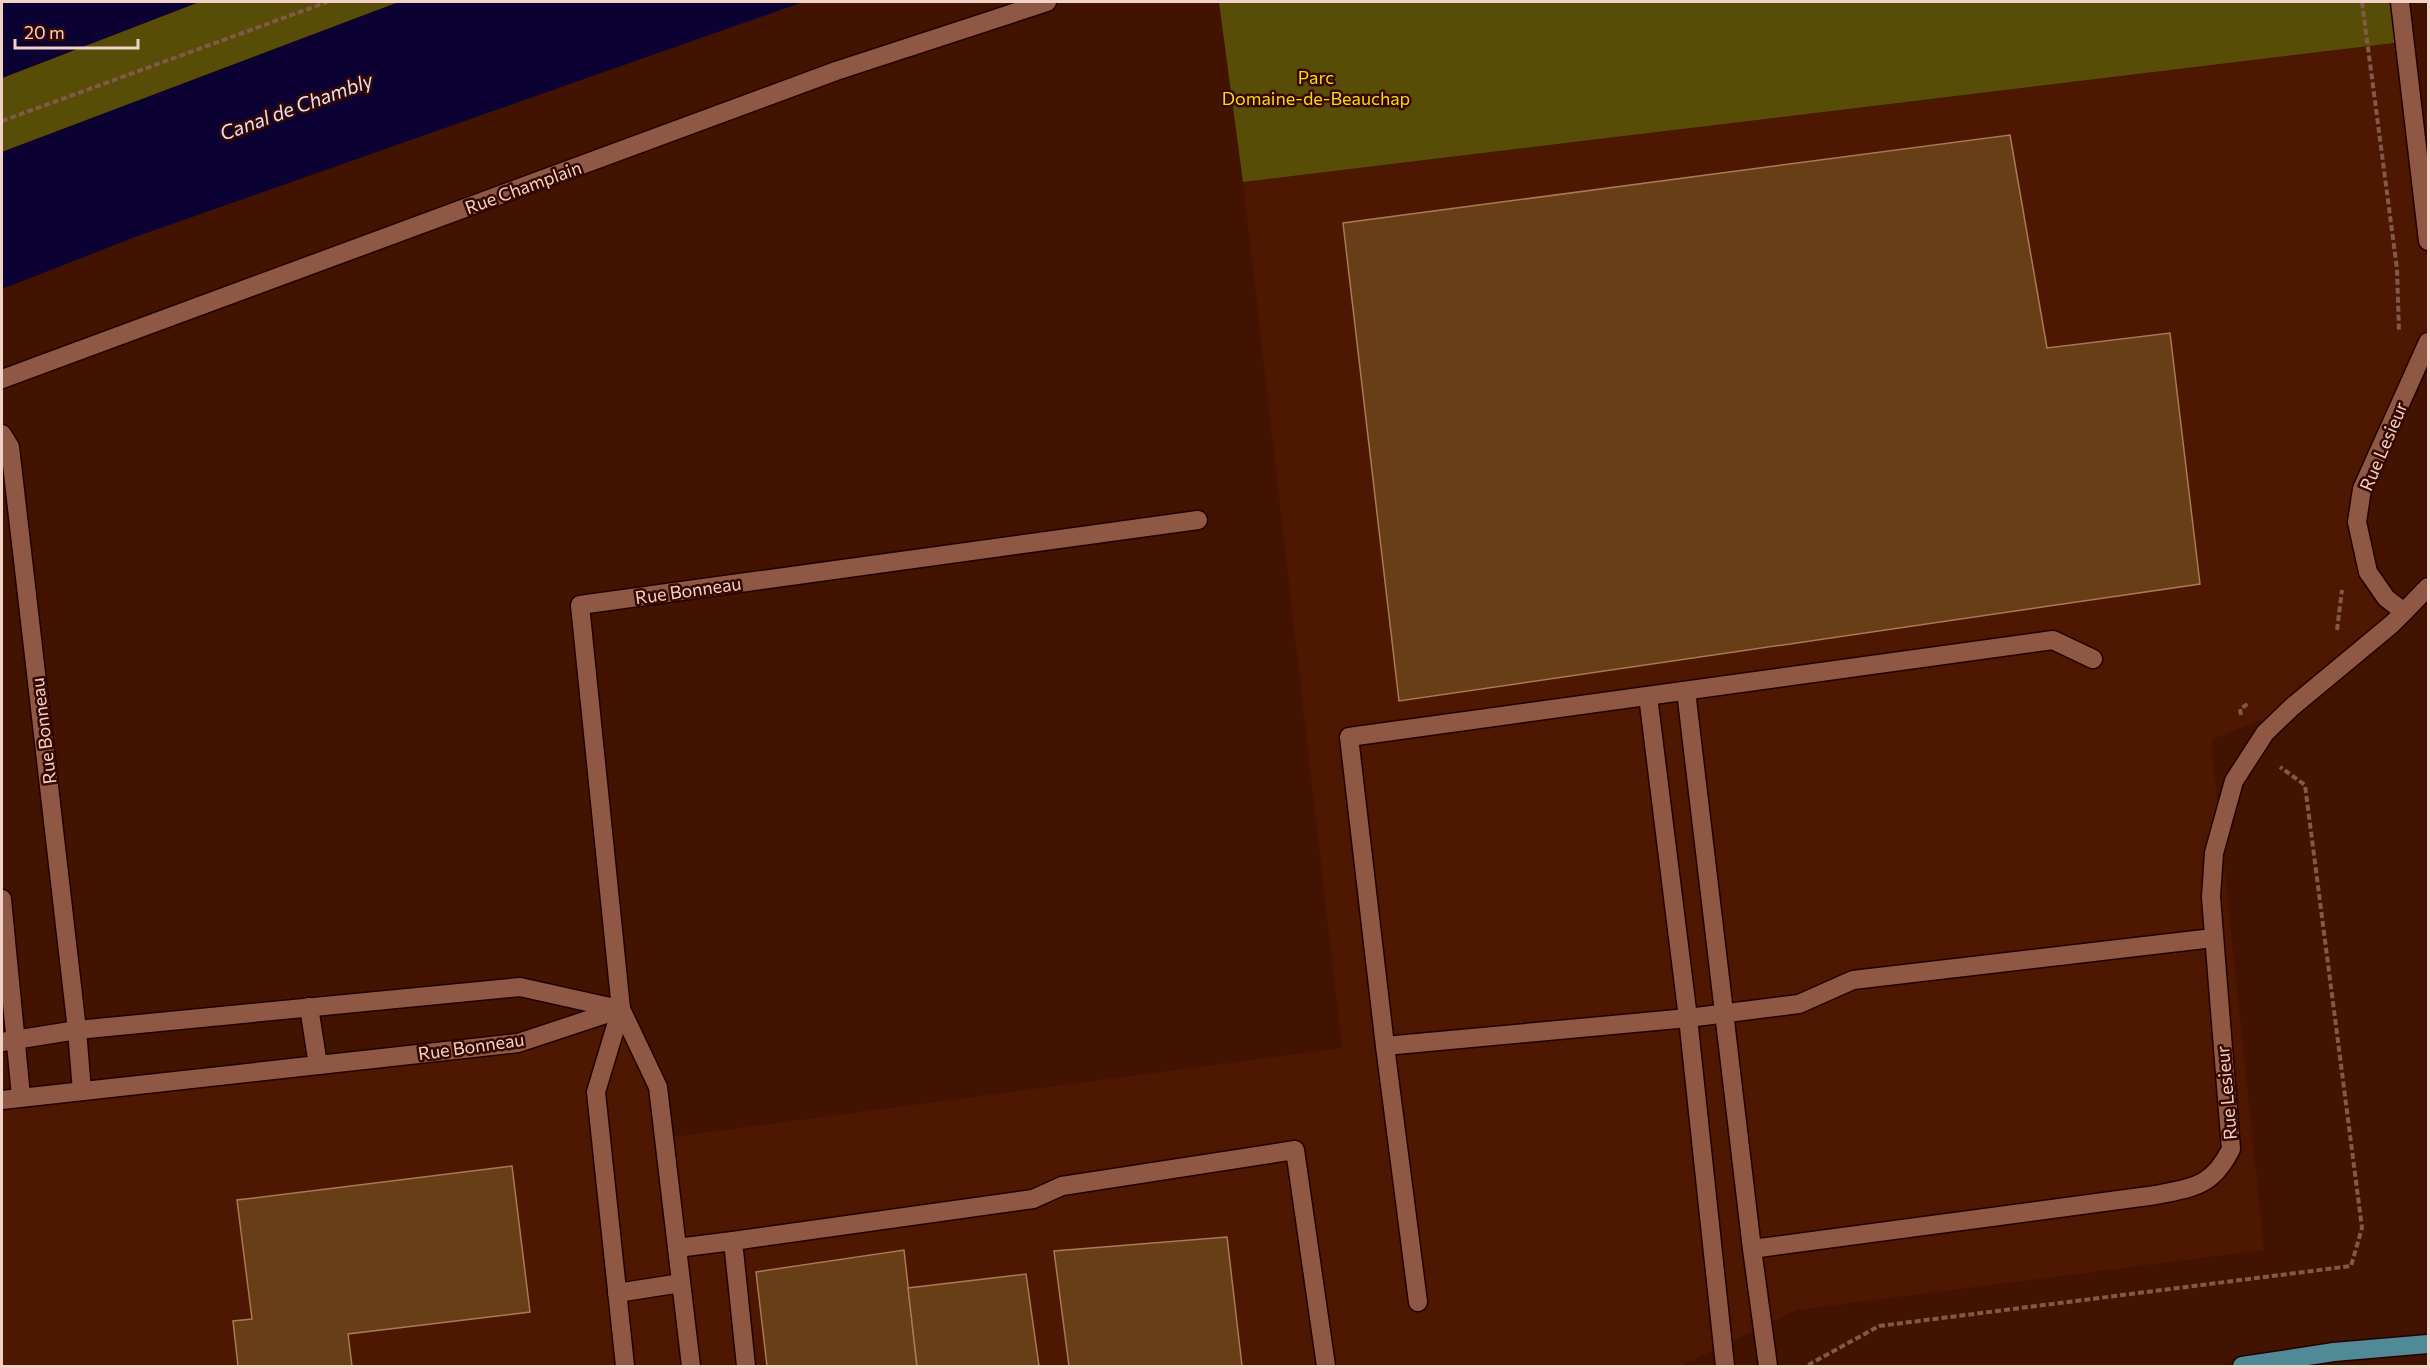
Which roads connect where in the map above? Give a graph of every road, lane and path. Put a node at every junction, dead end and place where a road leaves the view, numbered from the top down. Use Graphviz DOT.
graph roads {
  1 [pos="327,2"];
  2 [pos="1047,2"];
  3 [pos="2362,2"];
  4 [pos="2400,2"];
  5 [pos="2,121"];
  6 [pos="2426,190"];
  7 [pos="2428,241"];
  8 [pos="2399,337"];
  9 [pos="2428,342"];
  10 [pos="2,379"];
  11 [pos="2,434"];
  12 [pos="1198,520"];
  13 [pos="2428,587"];
  14 [pos="2343,588"];
  15 [pos="2404,612"];
  16 [pos="2336,640"];
  17 [pos="2093,659"];
  18 [pos="1686,691"];
  19 [pos="1648,696"];
  20 [pos="2258,698"];
  21 [pos="2255,749"];
  22 [pos="2,899"];
  23 [pos="2213,938"];
  24 [pos="309,1007"];
  25 [pos="621,1009"];
  26 [pos="1724,1013"];
  27 [pos="1688,1018"];
  28 [pos="77,1030"];
  29 [pos="9,1042"];
  30 [pos="1385,1046"];
  31 [pos="318,1065"];
  32 [pos="82,1091"];
  33 [pos="21,1096"];
  34 [pos="2,1100"];
  35 [pos="733,1240"];
  36 [pos="677,1248"];
  37 [pos="1752,1249"];
  38 [pos="681,1283"];
  39 [pos="617,1293"];
  40 [pos="1418,1302"];
  41 [pos="2428,1344"];
  42 [pos="625,1366"];
  43 [pos="691,1366"];
  44 [pos="746,1366"];
  45 [pos="1326,1366"];
  46 [pos="1725,1366"];
  47 [pos="1768,1366"];
  48 [pos="1809,1366"];
  49 [pos="2242,1366"];
  1 -- 5 [label="path"];
  2 -- 10 [label="street, Rue Champlain"];
  3 -- 8 [label="path"];
  4 -- 6 [label="street"];
  6 -- 7 [label="street"];
  9 -- 15 [label="street, Rue Lesieur"];
  11 -- 28 [label="street, Rue Bonneau"];
  12 -- 25 [label="street, Rue Bonneau"];
  13 -- 15 [label="street, Rue Lesieur"];
  14 -- 16 [label="path"];
  15 -- 21 [label="street, Rue Lesieur"];
  17 -- 18 [label="street"];
  18 -- 19 [label="street"];
  18 -- 26 [label="street"];
  19 -- 27 [label="street"];
  19 -- 30 [label="street"];
  20 -- 21 [label="path"];
  21 -- 23 [label="street, Rue Lesieur"];
  21 -- 48 [label="path"];
  22 -- 29 [label="street"];
  23 -- 26 [label="street"];
  23 -- 37 [label="street, Rue Lesieur"];
  24 -- 25 [label="street"];
  24 -- 28 [label="street"];
  24 -- 31 [label="street"];
  25 -- 31 [label="street, Rue Bonneau"];
  25 -- 36 [label="street, Rue Bonneau"];
  25 -- 39 [label="street, Rue Bonneau"];
  26 -- 27 [label="street"];
  26 -- 37 [label="street"];
  27 -- 30 [label="street"];
  27 -- 46 [label="street"];
  28 -- 29 [label="street"];
  28 -- 32 [label="street, Rue Bonneau"];
  29 -- 33 [label="street"];
  30 -- 40 [label="street"];
  31 -- 32 [label="street, Rue Bonneau"];
  32 -- 33 [label="street, Rue Bonneau"];
  33 -- 34 [label="street, Rue Bonneau"];
  35 -- 36 [label="street"];
  35 -- 44 [label="street"];
  35 -- 45 [label="street"];
  36 -- 38 [label="street, Rue Bonneau"];
  37 -- 47 [label="street"];
  38 -- 39 [label="street"];
  38 -- 43 [label="street, Rue Bonneau"];
  39 -- 42 [label="street, Rue Bonneau"];
  41 -- 49 [label="main road"];
}
